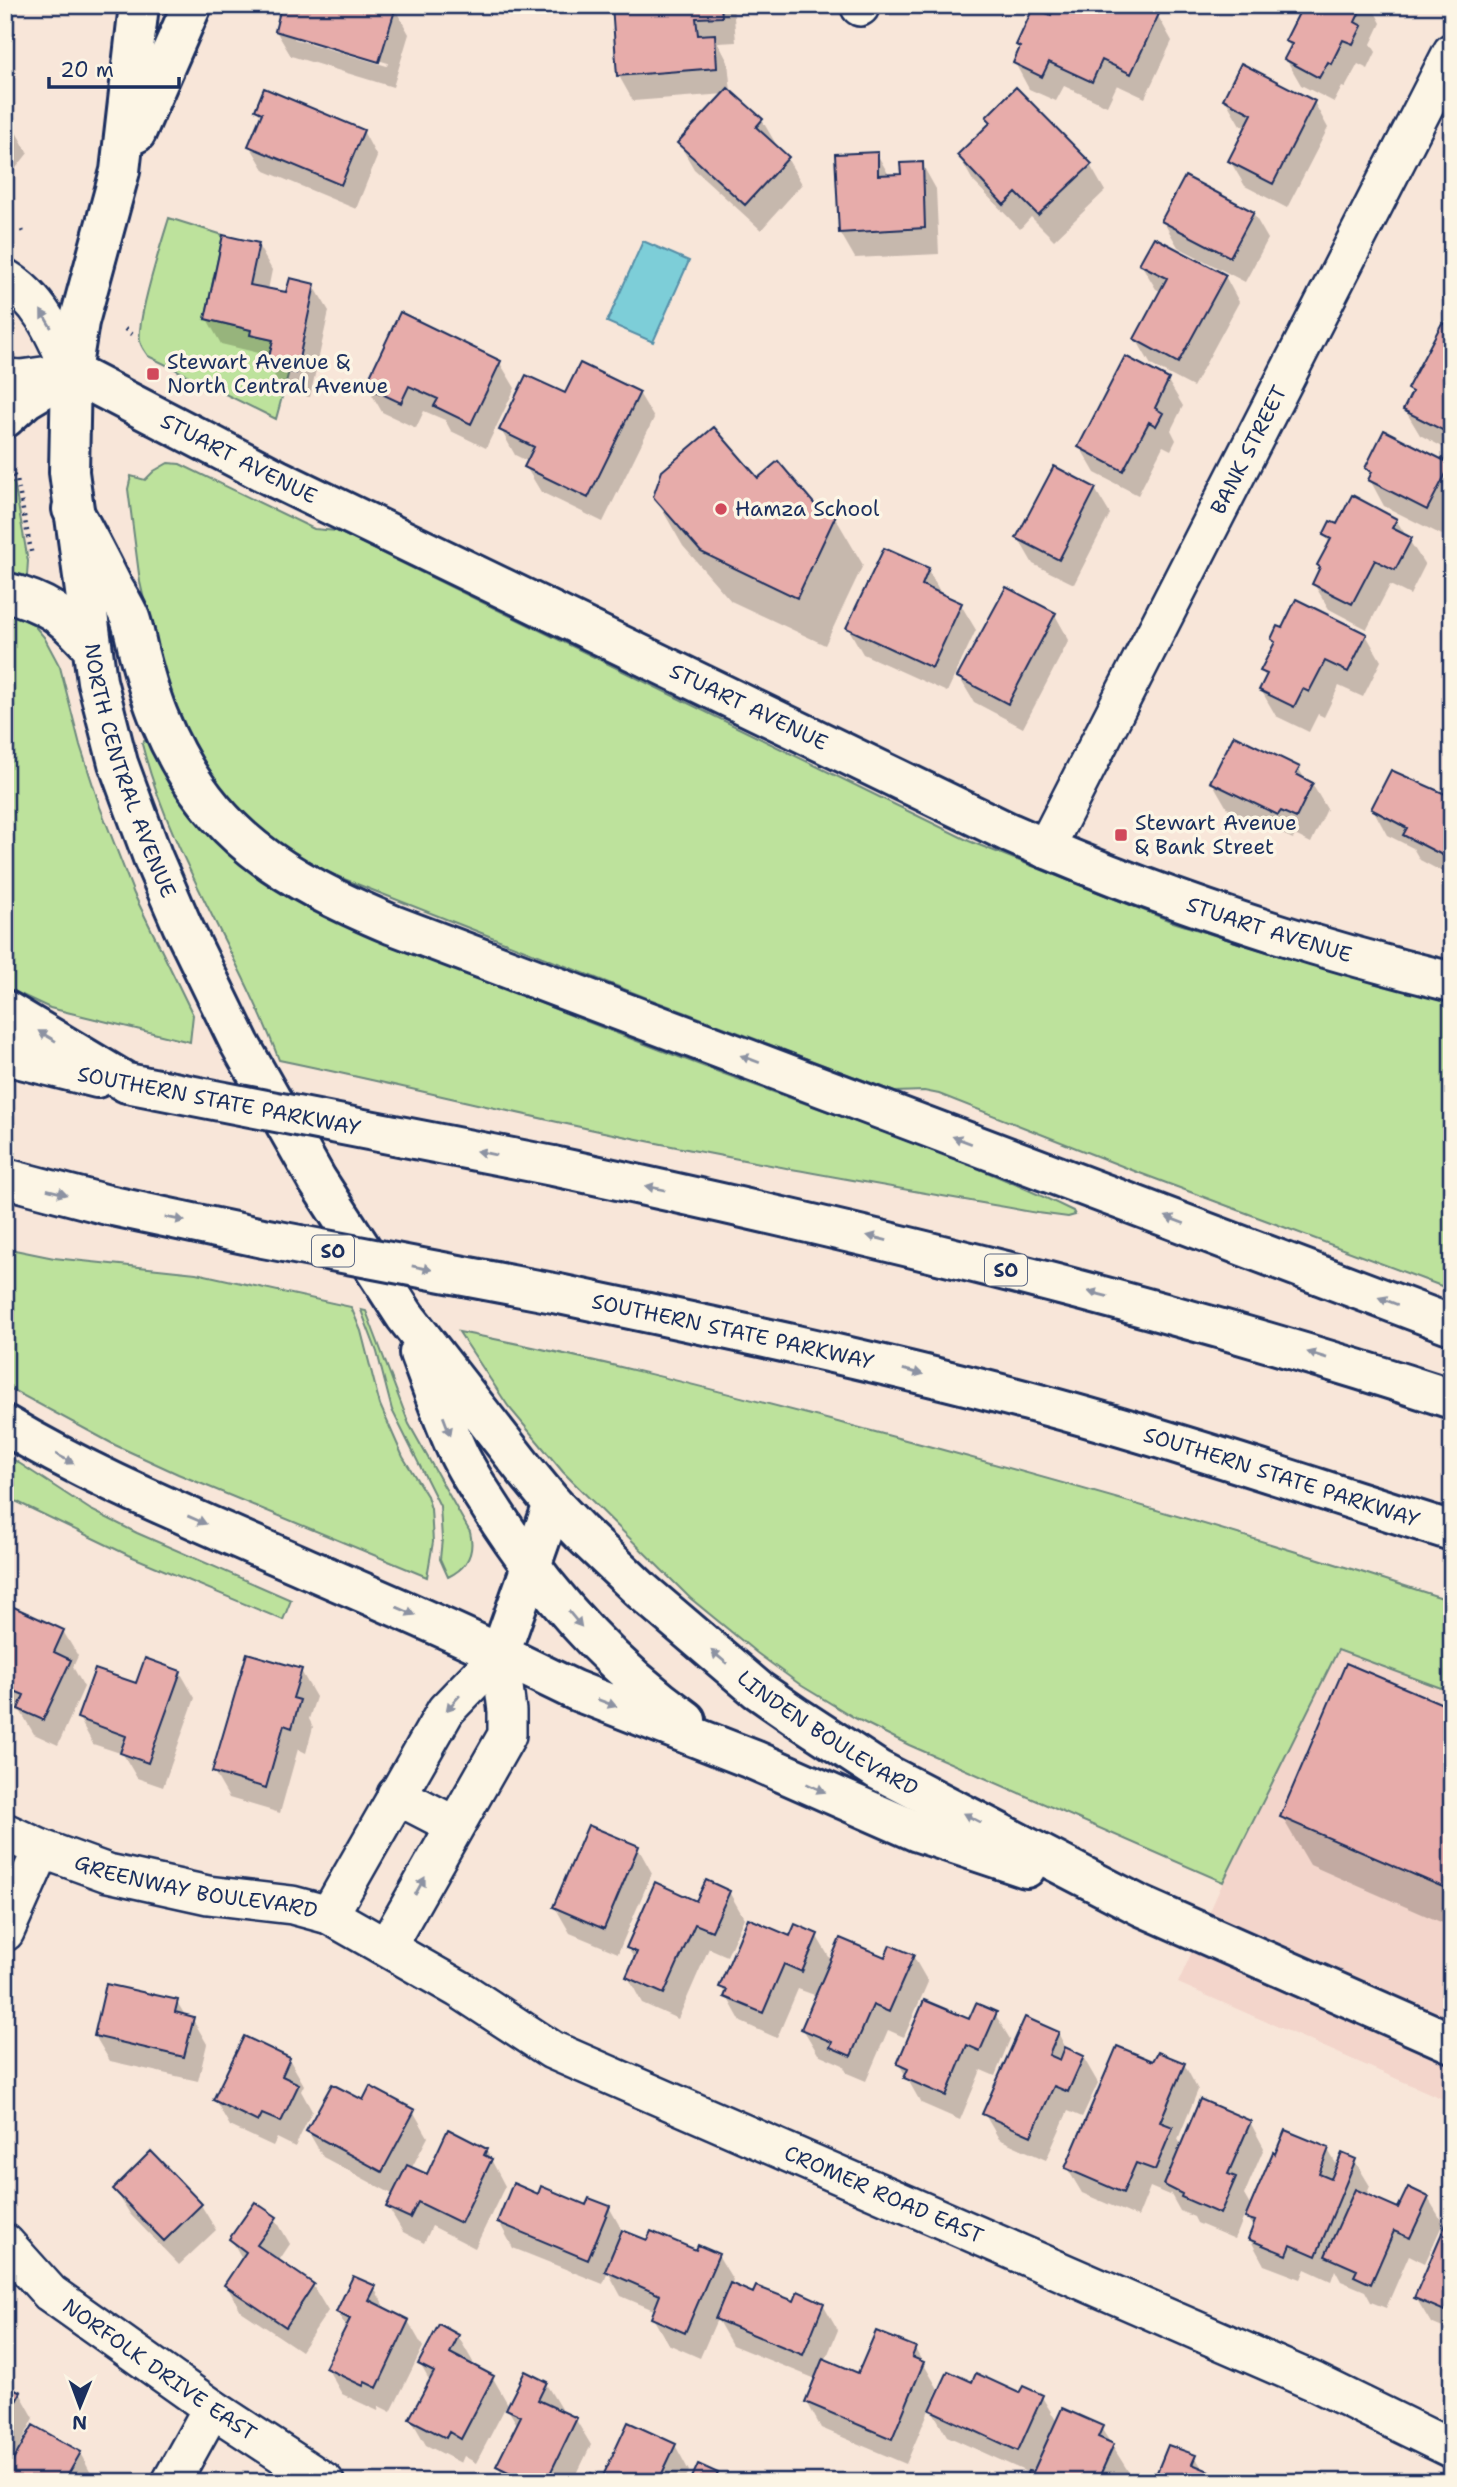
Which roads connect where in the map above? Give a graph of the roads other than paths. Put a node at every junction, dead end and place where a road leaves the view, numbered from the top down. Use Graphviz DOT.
graph roads {
  1 [pos="139,5"];
  2 [pos="192,5"];
  3 [pos="1452,52"];
  4 [pos="120,171"];
  5 [pos="5,278"];
  6 [pos="71,372"];
  7 [pos="5,379"];
  8 [pos="5,418"];
  9 [pos="72,509"];
  10 [pos="5,592"];
  11 [pos="91,646"];
  12 [pos="1045,849"];
  13 [pos="1452,982"];
  14 [pos="5,1010"];
  15 [pos="5,1055"];
  16 [pos="127,1083"];
  17 [pos="5,1178"];
  18 [pos="405,1316"];
  19 [pos="1452,1325"];
  20 [pos="1452,1399"];
  21 [pos="5,1425"];
  22 [pos="553,1504"];
  23 [pos="1452,1531"];
  24 [pos="531,1567"];
  25 [pos="500,1654"];
  26 [pos="754,1760"];
  27 [pos="396,1795"];
  28 [pos="454,1825"];
  29 [pos="5,1832"];
  30 [pos="42,1849"];
  31 [pos="1141,1906"];
  32 [pos="329,1915"];
  33 [pos="5,1932"];
  34 [pos="387,1946"];
  35 [pos="1452,2043"];
  36 [pos="5,2243"];
  37 [pos="212,2408"];
  38 [pos="1452,2449"];
  39 [pos="171,2482"];
  40 [pos="325,2482"];
  1 -- 4 [label="main road, NORTH CENTRAL AVENUE"];
  2 -- 4 [label="main road, NORTH CENTRAL AVENUE"];
  3 -- 12 [label="street, BANK STREET"];
  4 -- 6 [label="main road, NORTH CENTRAL AVENUE"];
  6 -- 5 [label="street, one-way"];
  6 -- 7 [label="street"];
  6 -- 8 [label="main road"];
  6 -- 9 [label="main road, NORTH CENTRAL AVENUE"];
  6 -- 12 [label="main road, STUART AVENUE"];
  9 -- 11 [label="main road, NORTH CENTRAL AVENUE"];
  19 -- 9 [label="main road, one-way"];
  10 -- 11 [label="main road"];
  11 -- 18 [label="main road, NORTH CENTRAL AVENUE"];
  12 -- 13 [label="main road, STUART AVENUE"];
  16 -- 14 [label="main road, one-way"];
  15 -- 16 [label="main road, SOUTHERN STATE PARKWAY / SO"];
  20 -- 16 [label="main road, SOUTHERN STATE PARKWAY / SO, one-way, bridge"];
  17 -- 23 [label="main road, SOUTHERN STATE PARKWAY / SO, one-way, bridge"];
  18 -- 22 [label="main road, NORTH CENTRAL AVENUE"];
  18 -- 24 [label="main road, NORTH CENTRAL AVENUE, one-way"];
  21 -- 25 [label="main road, LINDEN BOULEVARD, one-way"];
  22 -- 24 [label="main road, GREENWAY BOULEVARD"];
  31 -- 22 [label="main road, LINDEN BOULEVARD, one-way"];
  24 -- 25 [label="main road, GREENWAY BOULEVARD"];
  24 -- 26 [label="main road, LINDEN BOULEVARD, one-way"];
  25 -- 26 [label="main road, LINDEN BOULEVARD, one-way"];
  25 -- 27 [label="street, GREENWAY BOULEVARD, one-way"];
  25 -- 28 [label="street, GREENWAY BOULEVARD"];
  26 -- 31 [label="main road, LINDEN BOULEVARD, one-way"];
  27 -- 28 [label="street"];
  27 -- 32 [label="street, GREENWAY BOULEVARD"];
  34 -- 28 [label="street, GREENWAY BOULEVARD, one-way"];
  29 -- 30 [label="street, GREENWAY BOULEVARD"];
  30 -- 32 [label="street, GREENWAY BOULEVARD"];
  30 -- 33 [label="street"];
  31 -- 35 [label="main road, LINDEN BOULEVARD"];
  32 -- 34 [label="street, CROMER ROAD EAST"];
  34 -- 38 [label="street, CROMER ROAD EAST"];
  36 -- 37 [label="street, NORFOLK DRIVE EAST"];
  37 -- 39 [label="street"];
  37 -- 40 [label="street, NORFOLK DRIVE EAST"];
}
